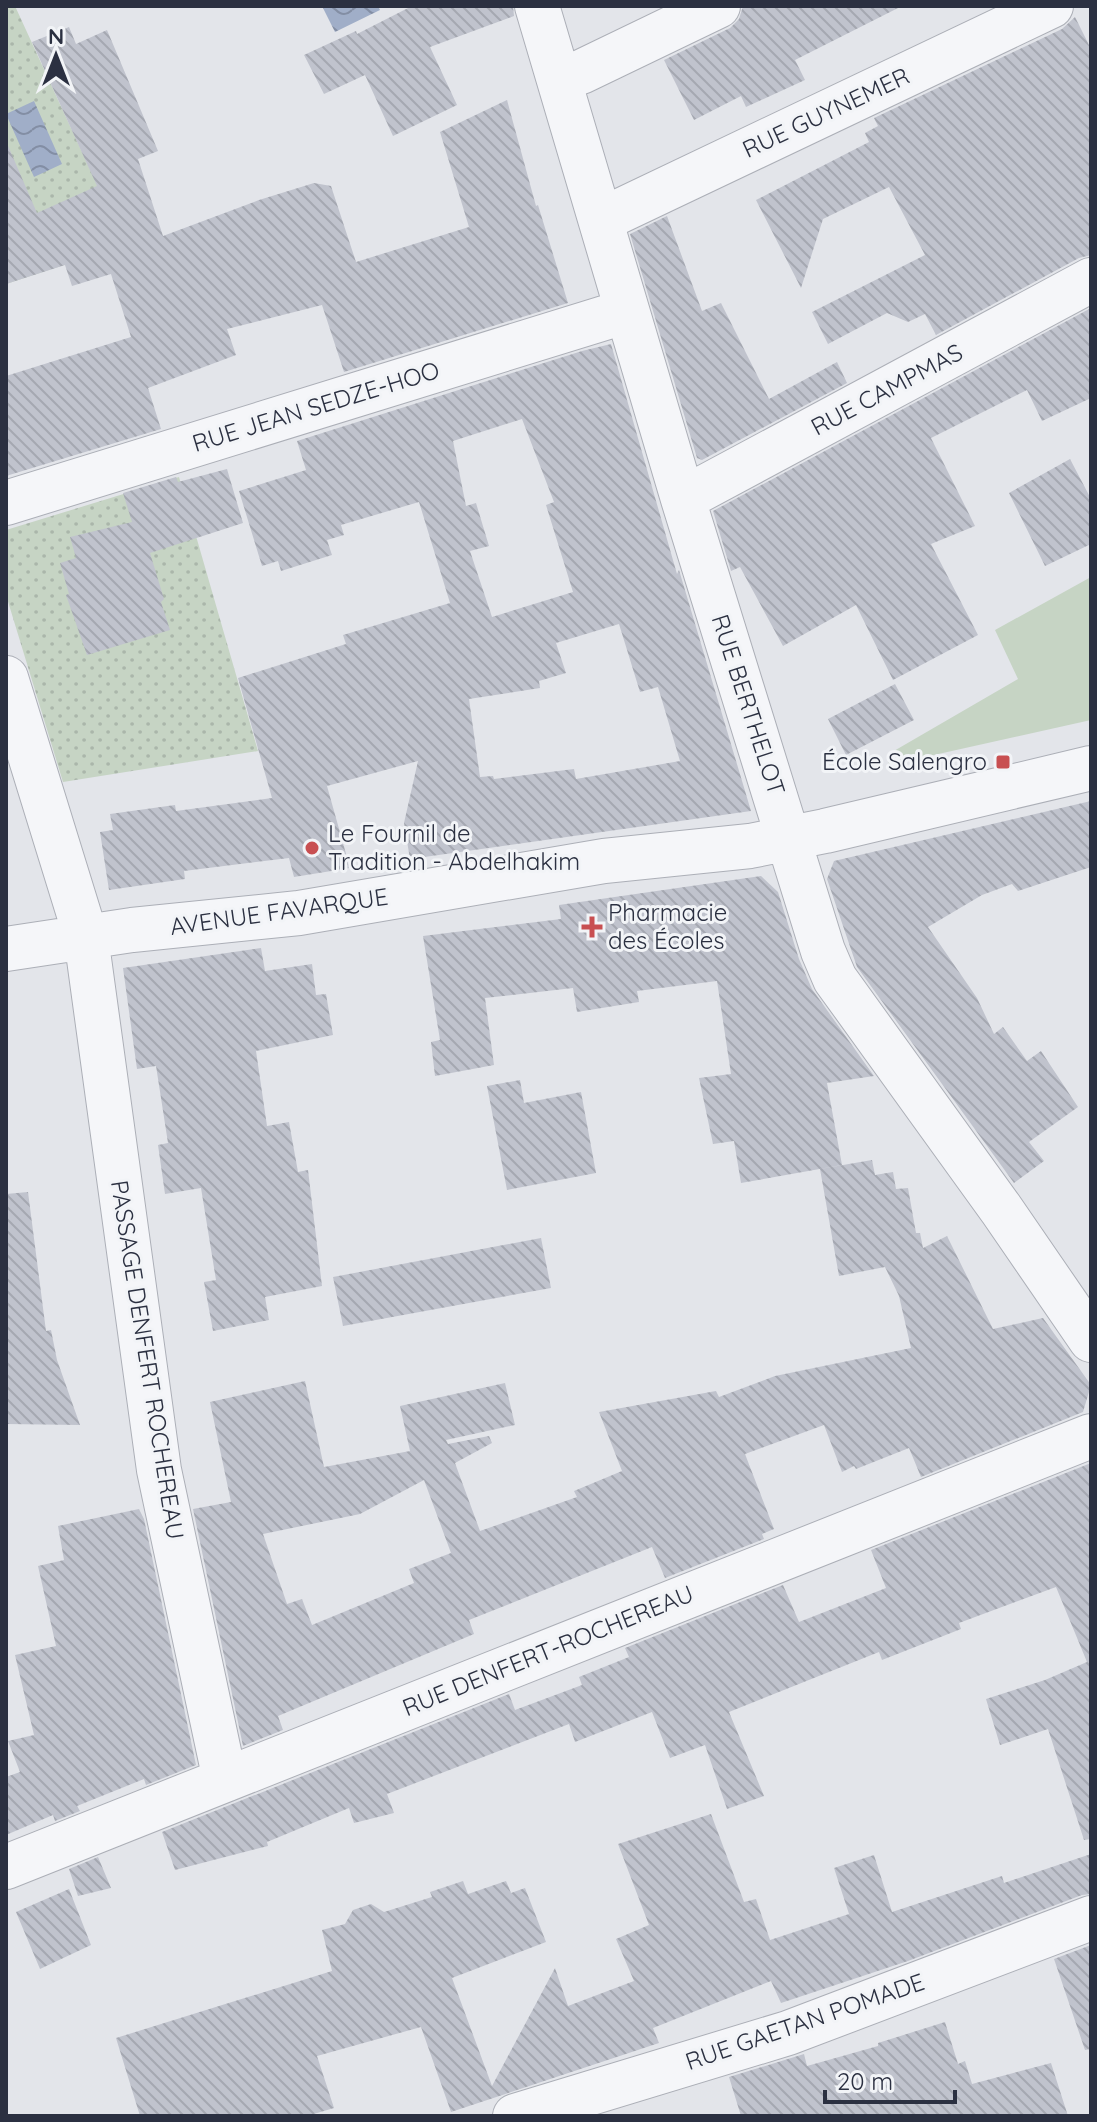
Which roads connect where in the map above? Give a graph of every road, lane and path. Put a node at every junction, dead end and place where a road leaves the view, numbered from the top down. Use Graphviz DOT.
graph roads {
  1 [pos="537,6"];
  2 [pos="718,6"];
  3 [pos="1051,6"];
  4 [pos="560,79"];
  5 [pos="601,220"];
  6 [pos="1091,280"];
  7 [pos="627,311"];
  8 [pos="683,499"];
  9 [pos="6,503"];
  10 [pos="6,678"];
  11 [pos="1091,768"];
  12 [pos="789,839"];
  13 [pos="86,937"];
  14 [pos="6,949"];
  15 [pos="1091,1340"];
  16 [pos="1091,1436"];
  17 [pos="225,1780"];
  18 [pos="6,1867"];
  19 [pos="1091,1918"];
  20 [pos="515,2116"];
  1 -- 4 [label="street, RUE BERTHELOT"];
  2 -- 4 [label="street"];
  3 -- 5 [label="street, RUE GUYNEMER"];
  4 -- 5 [label="street, RUE BERTHELOT"];
  5 -- 7 [label="street, RUE BERTHELOT"];
  6 -- 8 [label="street, RUE CAMPMAS"];
  7 -- 8 [label="street, RUE BERTHELOT"];
  7 -- 9 [label="street, RUE JEAN SEDZE-HOO"];
  8 -- 12 [label="street, RUE BERTHELOT"];
  10 -- 13 [label="street, PASSAGE DENFERT ROCHEREAU"];
  11 -- 12 [label="street, AVENUE FAVARQUE"];
  12 -- 13 [label="street, AVENUE FAVARQUE"];
  12 -- 15 [label="street, RUE BERTHELOT"];
  13 -- 14 [label="street, AVENUE FAVARQUE"];
  13 -- 17 [label="street, PASSAGE DENFERT ROCHEREAU"];
  16 -- 17 [label="street, RUE DENFERT-ROCHEREAU"];
  17 -- 18 [label="street, RUE DENFERT-ROCHEREAU"];
  19 -- 20 [label="street, RUE GAETAN POMADE"];
}
